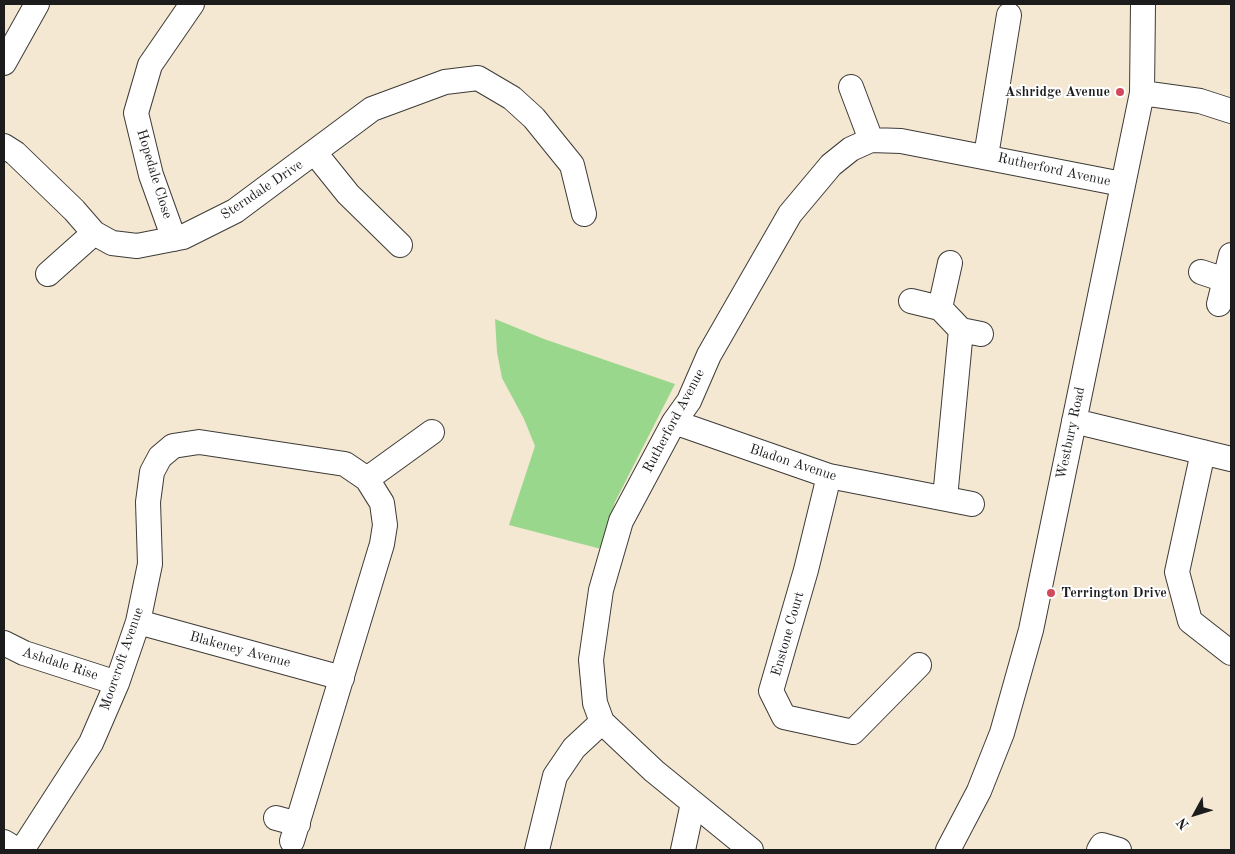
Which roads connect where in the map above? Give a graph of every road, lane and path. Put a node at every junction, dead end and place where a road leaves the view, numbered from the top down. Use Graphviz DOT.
graph roads {
  1 [pos="37,4"];
  2 [pos="192,4"];
  3 [pos="1143,4"];
  4 [pos="1009,15"];
  5 [pos="4,63"];
  6 [pos="851,87"];
  7 [pos="1142,93"];
  8 [pos="1231,111"];
  9 [pos="871,140"];
  10 [pos="4,146"];
  11 [pos="315,153"];
  12 [pos="986,156"];
  13 [pos="1122,184"];
  14 [pos="584,214"];
  15 [pos="94,233"];
  16 [pos="174,239"];
  17 [pos="400,245"];
  18 [pos="1231,256"];
  19 [pos="950,263"];
  20 [pos="1201,272"];
  21 [pos="48,274"];
  22 [pos="1225,280"];
  23 [pos="911,301"];
  24 [pos="1218,304"];
  25 [pos="940,308"];
  26 [pos="1074,421"];
  27 [pos="674,422"];
  28 [pos="432,432"];
  29 [pos="1203,452"];
  30 [pos="1231,458"];
  31 [pos="829,476"];
  32 [pos="367,479"];
  33 [pos="944,498"];
  34 [pos="972,504"];
  35 [pos="138,622"];
  36 [pos="4,643"];
  37 [pos="1231,653"];
  38 [pos="919,665"];
  39 [pos="342,678"];
  40 [pos="117,683"];
  41 [pos="602,722"];
  42 [pos="693,803"];
  43 [pos="289,828"];
  44 [pos="4,842"];
  45 [pos="952,849"];
  46 [pos="18,850"];
  47 [pos="22,850"];
  48 [pos="538,850"];
  49 [pos="682,850"];
  50 [pos="751,850"];
  51 [pos="1099,850"];
  52 [pos="1119,850"];
  1 -- 5 [label="street"];
  2 -- 16 [label="street, Hopedale Close"];
  3 -- 7 [label="street, Westbury Road"];
  4 -- 12 [label="street, Rutherford Avenue"];
  6 -- 9 [label="street"];
  7 -- 8 [label="street"];
  7 -- 13 [label="street, Westbury Road"];
  9 -- 12 [label="street, Rutherford Avenue"];
  9 -- 27 [label="street, Rutherford Avenue"];
  10 -- 15 [label="street, Sterndale Drive"];
  11 -- 14 [label="street, Sterndale Drive"];
  11 -- 16 [label="street, Sterndale Drive"];
  11 -- 17 [label="street, Sterndale Drive"];
  12 -- 13 [label="street, Rutherford Avenue"];
  13 -- 26 [label="street, Westbury Road"];
  15 -- 16 [label="street, Sterndale Drive"];
  15 -- 21 [label="street"];
  18 -- 22 [label="street"];
  19 -- 25 [label="street"];
  20 -- 22 [label="street"];
  22 -- 24 [label="street"];
  23 -- 25 [label="street"];
  25 -- 33 [label="street"];
  26 -- 29 [label="street"];
  26 -- 45 [label="street, Westbury Road"];
  27 -- 31 [label="street, Bladon Avenue"];
  27 -- 41 [label="street, Rutherford Avenue"];
  28 -- 32 [label="street"];
  29 -- 30 [label="street"];
  29 -- 37 [label="street"];
  31 -- 33 [label="street, Bladon Avenue"];
  31 -- 38 [label="street, Enstone Court"];
  32 -- 35 [label="street, Moorcroft Avenue"];
  32 -- 39 [label="street, Moorcroft Avenue"];
  33 -- 34 [label="street, Bladon Avenue"];
  35 -- 39 [label="street, Blakeney Avenue"];
  35 -- 40 [label="street, Moorcroft Avenue"];
  36 -- 40 [label="street, Ashdale Rise"];
  39 -- 43 [label="street, Moorcroft Avenue"];
  40 -- 47 [label="street, Moorcroft Avenue"];
  41 -- 42 [label="street, Rutherford Avenue"];
  41 -- 48 [label="street"];
  42 -- 49 [label="street"];
  42 -- 50 [label="street, Rutherford Avenue"];
  44 -- 46 [label="street"];
  51 -- 52 [label="street"];
}
